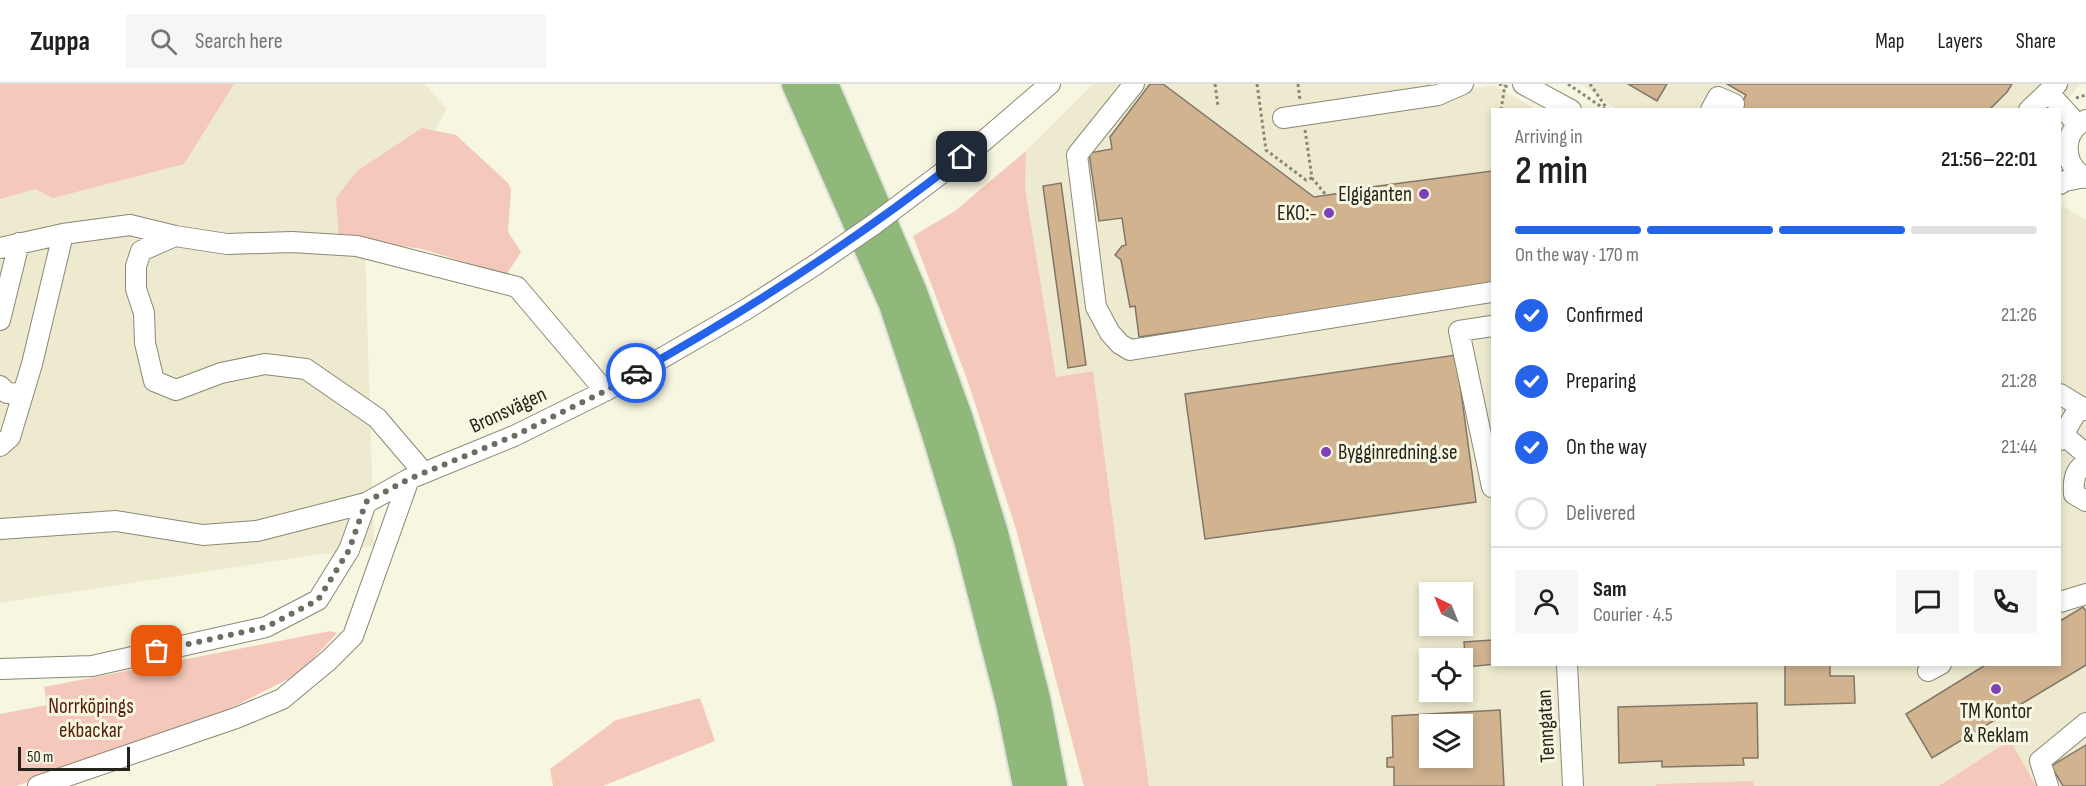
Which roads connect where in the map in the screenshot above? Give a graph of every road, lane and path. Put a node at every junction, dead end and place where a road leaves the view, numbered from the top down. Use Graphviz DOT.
graph roads {
  1 [pos="796,84"];
  2 [pos="824,84"];
  3 [pos="1050,84"];
  4 [pos="1134,84"];
  5 [pos="1215,84"];
  6 [pos="1257,84"];
  7 [pos="1499,84"];
  8 [pos="1523,84"];
  9 [pos="1542,84"];
  10 [pos="1568,84"];
  11 [pos="1590,84"];
  12 [pos="1455,86"];
  13 [pos="2053,88"];
  14 [pos="1734,104"];
  15 [pos="1218,106"];
  16 [pos="1567,107"];
  17 [pos="1501,108"];
  18 [pos="1604,108"];
  19 [pos="1606,108"];
  20 [pos="1712,108"];
  21 [pos="2031,108"];
  22 [pos="1283,118"];
  23 [pos="2082,123"];
  24 [pos="1304,128"];
  25 [pos="2063,156"];
  26 [pos="2085,177"];
  27 [pos="1312,178"];
  28 [pos="2061,183"];
  29 [pos="1326,195"];
  30 [pos="63,234"];
  31 [pos="175,236"];
  32 [pos="20,243"];
  33 [pos="0,248"];
  34 [pos="1491,292"];
  35 [pos="0,320"];
  36 [pos="1491,326"];
  37 [pos="0,387"];
  38 [pos="605,391"];
  39 [pos="23,394"];
  40 [pos="2061,395"];
  41 [pos="2083,408"];
  42 [pos="2061,436"];
  43 [pos="0,446"];
  44 [pos="2086,454"];
  45 [pos="2086,464"];
  46 [pos="417,476"];
  47 [pos="1491,482"];
  48 [pos="2086,501"];
  49 [pos="366,502"];
  50 [pos="0,529"];
  51 [pos="2086,594"];
  52 [pos="2061,602"];
  53 [pos="1567,666"];
  54 [pos="0,669"];
  55 [pos="2086,723"];
  56 [pos="38,786"];
  57 [pos="1027,786"];
  58 [pos="1053,786"];
  59 [pos="1573,786"];
  60 [pos="2048,786"];
  1 -- 57 [label="highway"];
  2 -- 58 [label="highway"];
  3 -- 38 [label="street, Bronsvägen, bridge"];
  4 -- 34 [label="street"];
  5 -- 15 [label="path"];
  6 -- 27 [label="path"];
  7 -- 17 [label="path"];
  8 -- 16 [label="street"];
  9 -- 16 [label="street"];
  10 -- 18 [label="path"];
  11 -- 19 [label="path"];
  12 -- 22 [label="street"];
  13 -- 21 [label="street"];
  13 -- 23 [label="street"];
  14 -- 20 [label="street"];
  23 -- 25 [label="street"];
  24 -- 27 [label="path"];
  25 -- 26 [label="street"];
  26 -- 28 [label="street"];
  27 -- 29 [label="path"];
  30 -- 31 [label="street"];
  30 -- 32 [label="street"];
  30 -- 39 [label="street"];
  31 -- 38 [label="street"];
  31 -- 46 [label="street"];
  32 -- 33 [label="street"];
  32 -- 35 [label="street"];
  36 -- 47 [label="street"];
  37 -- 39 [label="street"];
  38 -- 46 [label="street, Bronsvägen"];
  39 -- 43 [label="street"];
  40 -- 41 [label="street"];
  41 -- 42 [label="street"];
  42 -- 44 [label="street"];
  45 -- 48 [label="street"];
  46 -- 49 [label="street, Bronsvägen"];
  46 -- 56 [label="street"];
  49 -- 50 [label="street, Bronsvägen"];
  49 -- 54 [label="street"];
  51 -- 52 [label="street"];
  53 -- 59 [label="street, Tenngatan"];
  55 -- 60 [label="street"];
}
